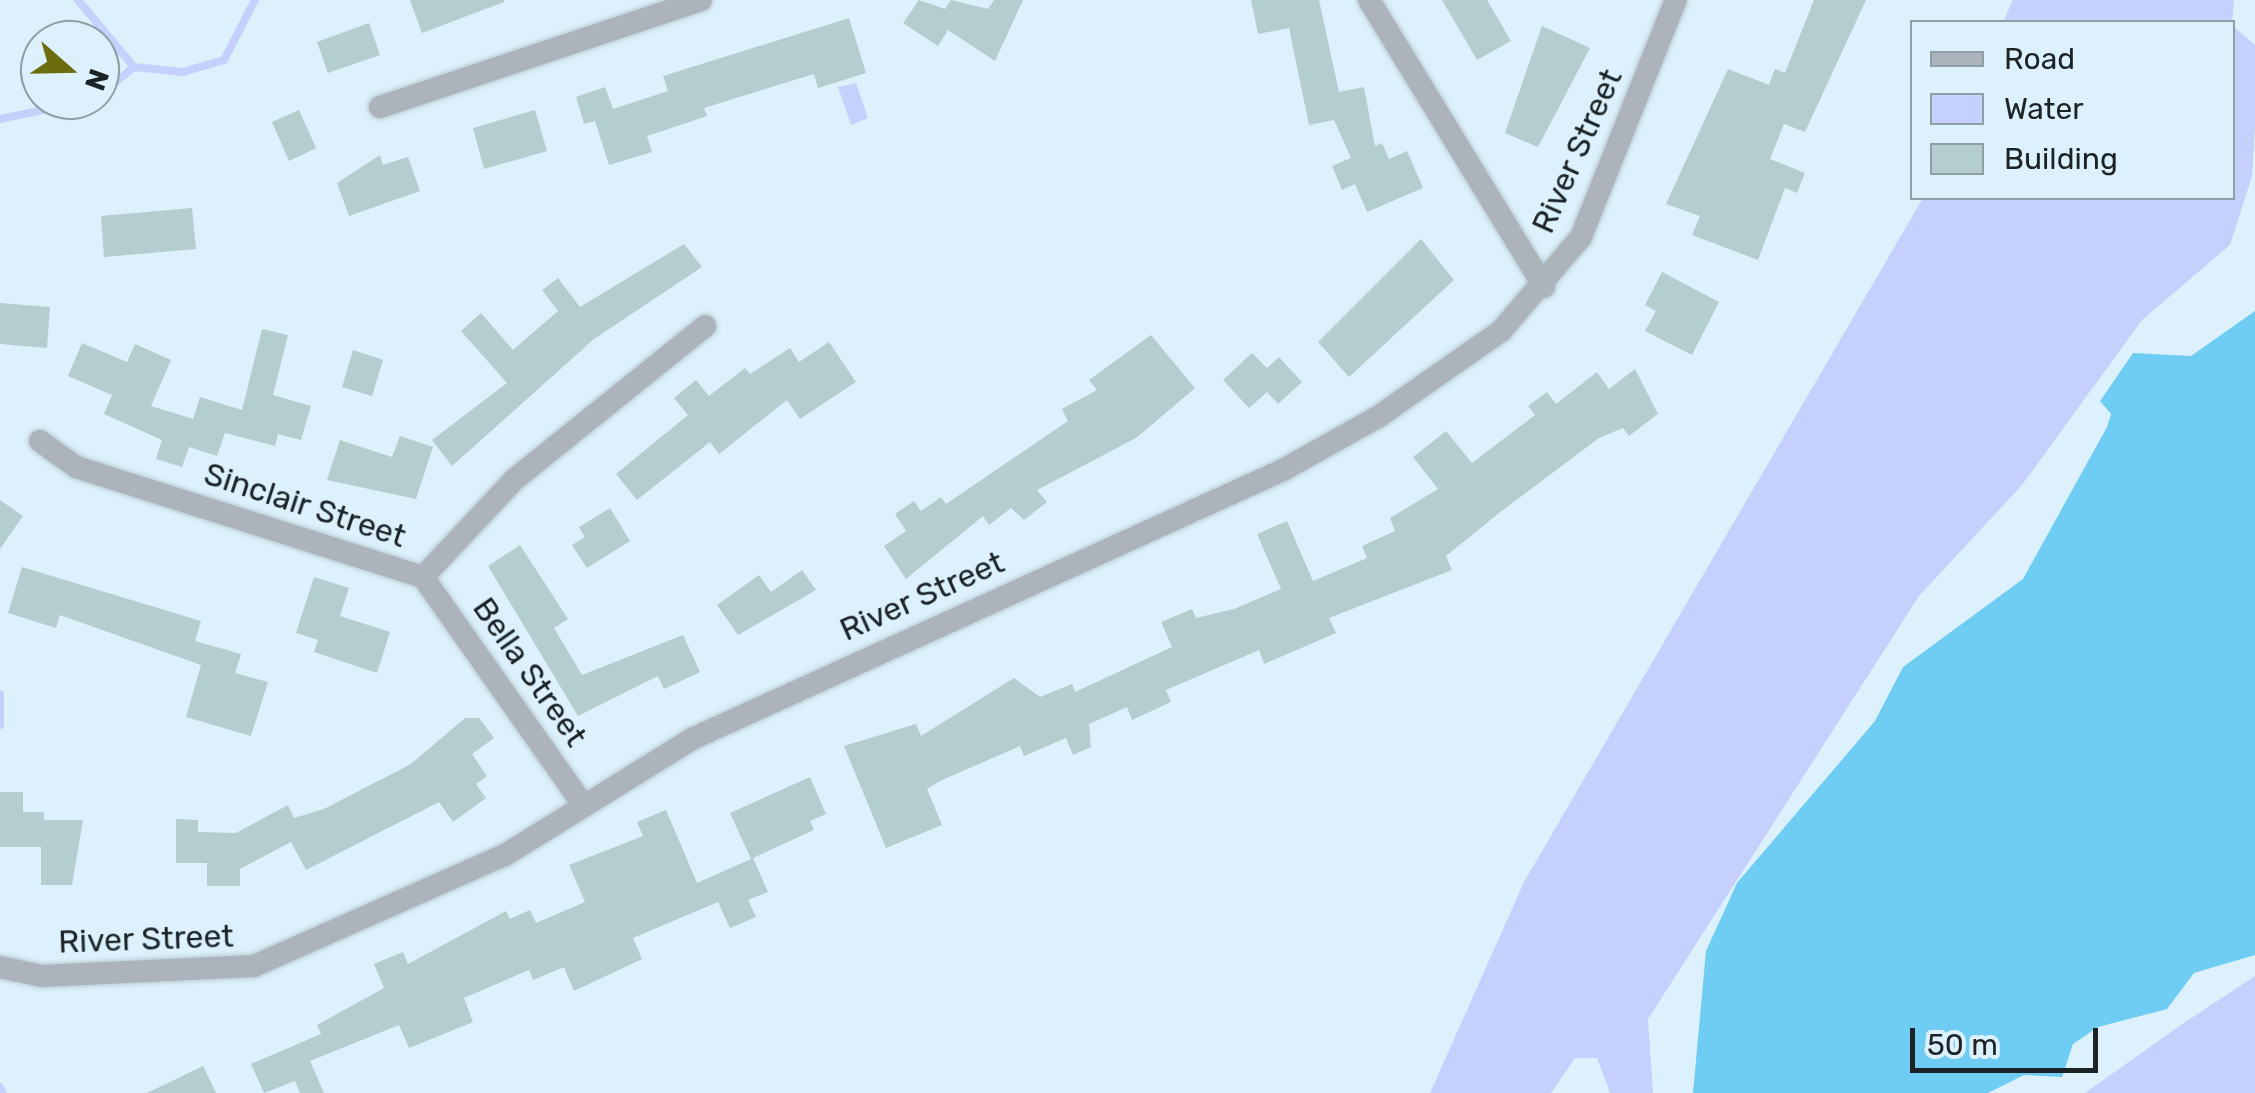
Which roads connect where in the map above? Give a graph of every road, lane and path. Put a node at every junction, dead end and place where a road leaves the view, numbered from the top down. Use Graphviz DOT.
graph roads {
  1 [pos="702,0"];
  2 [pos="1369,0"];
  3 [pos="1676,0"];
  4 [pos="380,107"];
  5 [pos="1544,287"];
  6 [pos="705,326"];
  7 [pos="40,441"];
  8 [pos="423,577"];
  9 [pos="583,805"];
  10 [pos="0,968"];
  1 -- 4 [label="street"];
  2 -- 5 [label="street"];
  3 -- 5 [label="street, River Street"];
  5 -- 9 [label="street, River Street"];
  6 -- 8 [label="street, Sinclair Street"];
  7 -- 8 [label="street, Sinclair Street"];
  8 -- 9 [label="street, Bella Street"];
  9 -- 10 [label="street, River Street"];
}
